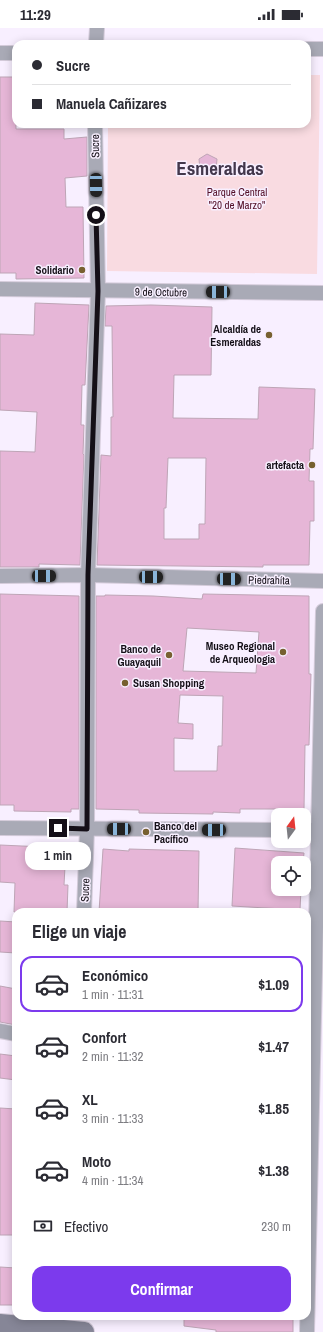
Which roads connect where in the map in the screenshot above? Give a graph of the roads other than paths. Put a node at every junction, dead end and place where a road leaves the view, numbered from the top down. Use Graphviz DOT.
graph roads {
  1 [pos="97,28"];
  2 [pos="96,40"];
  3 [pos="311,49"];
  4 [pos="323,49"];
  5 [pos="0,53"];
  6 [pos="12,53"];
  7 [pos="95,128"];
  8 [pos="0,289"];
  9 [pos="98,291"];
  10 [pos="323,293"];
  11 [pos="88,575"];
  12 [pos="0,576"];
  13 [pos="323,581"];
  14 [pos="323,611"];
  15 [pos="0,828"];
  16 [pos="87,829"];
  17 [pos="271,830"];
  18 [pos="321,830"];
  19 [pos="84,908"];
  20 [pos="0,1031"];
  21 [pos="12,1033"];
  22 [pos="314,1077"];
  23 [pos="311,1186"];
  24 [pos="307,1320"];
  25 [pos="0,1324"];
  26 [pos="59,1326"];
  27 [pos="84,1332"];
  28 [pos="307,1332"];
  1 -- 2 [label="street"];
  3 -- 4 [label="street"];
  5 -- 6 [label="street"];
  7 -- 9 [label="street, Sucre"];
  8 -- 9 [label="street, 9 de Octubre"];
  9 -- 10 [label="street, 9 de Octubre"];
  9 -- 11 [label="street, Sucre"];
  11 -- 12 [label="street, Piedrahíta"];
  11 -- 13 [label="street, Piedrahíta"];
  11 -- 16 [label="street, Sucre"];
  14 -- 18 [label="street"];
  15 -- 16 [label="street"];
  16 -- 17 [label="street"];
  16 -- 19 [label="street, Sucre"];
  18 -- 22 [label="street"];
  20 -- 21 [label="street"];
  22 -- 23 [label="street"];
  24 -- 28 [label="street"];
  25 -- 26 [label="street"];
  26 -- 27 [label="street"];
}
